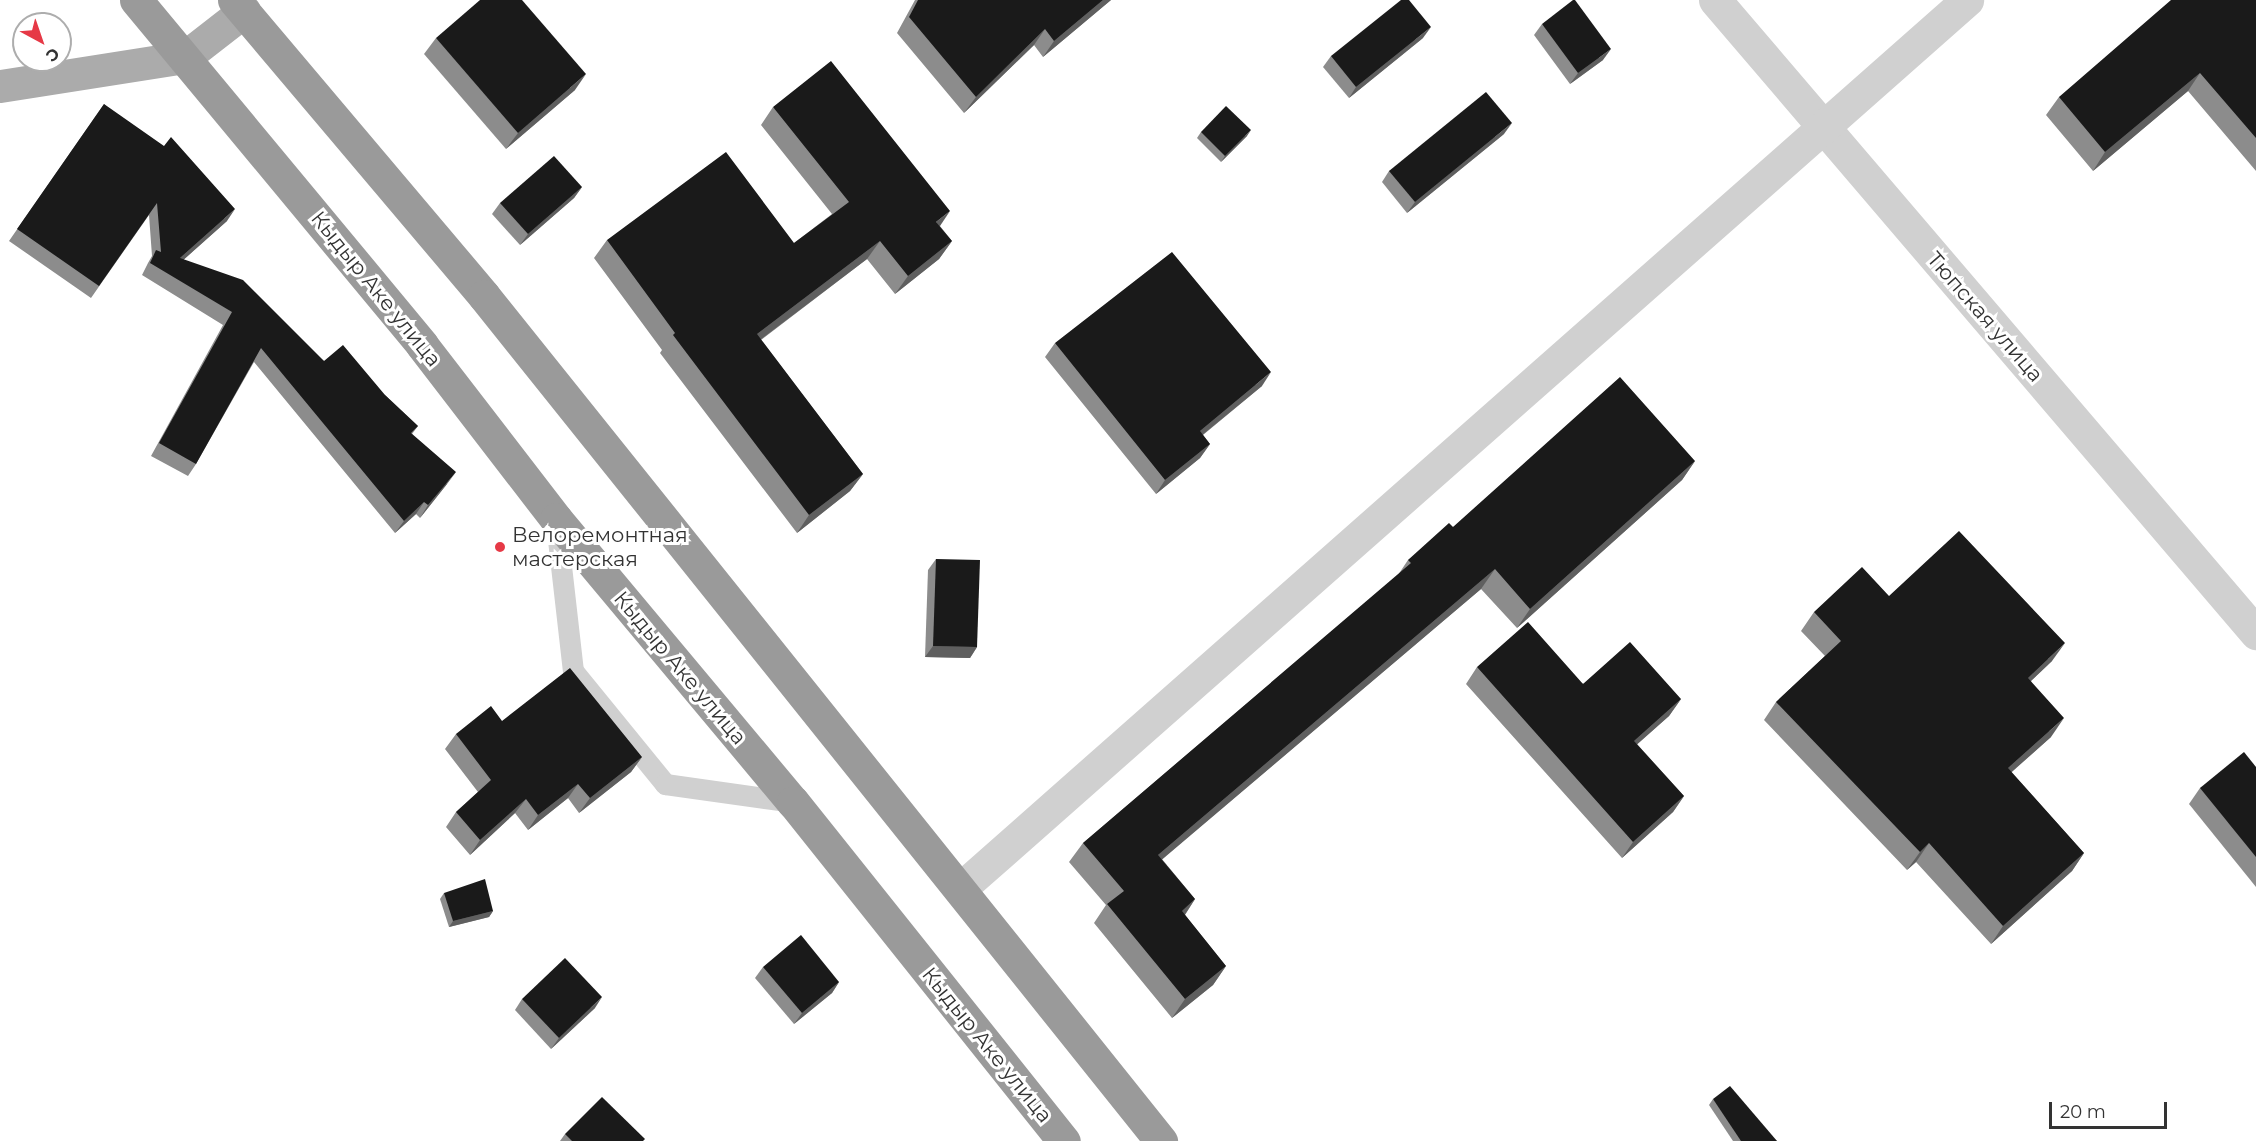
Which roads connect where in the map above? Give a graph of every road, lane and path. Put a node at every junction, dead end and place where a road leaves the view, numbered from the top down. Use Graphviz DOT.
graph roads {
  1 [pos="136,0"];
  2 [pos="1715,0"];
  3 [pos="1967,0"];
  4 [pos="239,5"];
  5 [pos="185,57"];
  6 [pos="0,86"];
  7 [pos="1823,127"];
  8 [pos="556,519"];
  9 [pos="2256,633"];
  10 [pos="793,802"];
  11 [pos="961,888"];
  12 [pos="1064,1141"];
  13 [pos="1161,1141"];
  1 -- 5 [label="highway, Кыдыр Аке улица"];
  2 -- 7 [label="street, Тюпская улица"];
  3 -- 7 [label="street"];
  4 -- 5 [label="main road"];
  4 -- 11 [label="highway"];
  5 -- 6 [label="main road"];
  5 -- 8 [label="highway, Кыдыр Аке улица"];
  7 -- 9 [label="street, Тюпская улица"];
  7 -- 11 [label="street"];
  8 -- 10 [label="highway, Кыдыр Аке улица"];
  8 -- 10 [label="lane"];
  10 -- 12 [label="highway, Кыдыр Аке улица"];
  11 -- 13 [label="highway"];
}
